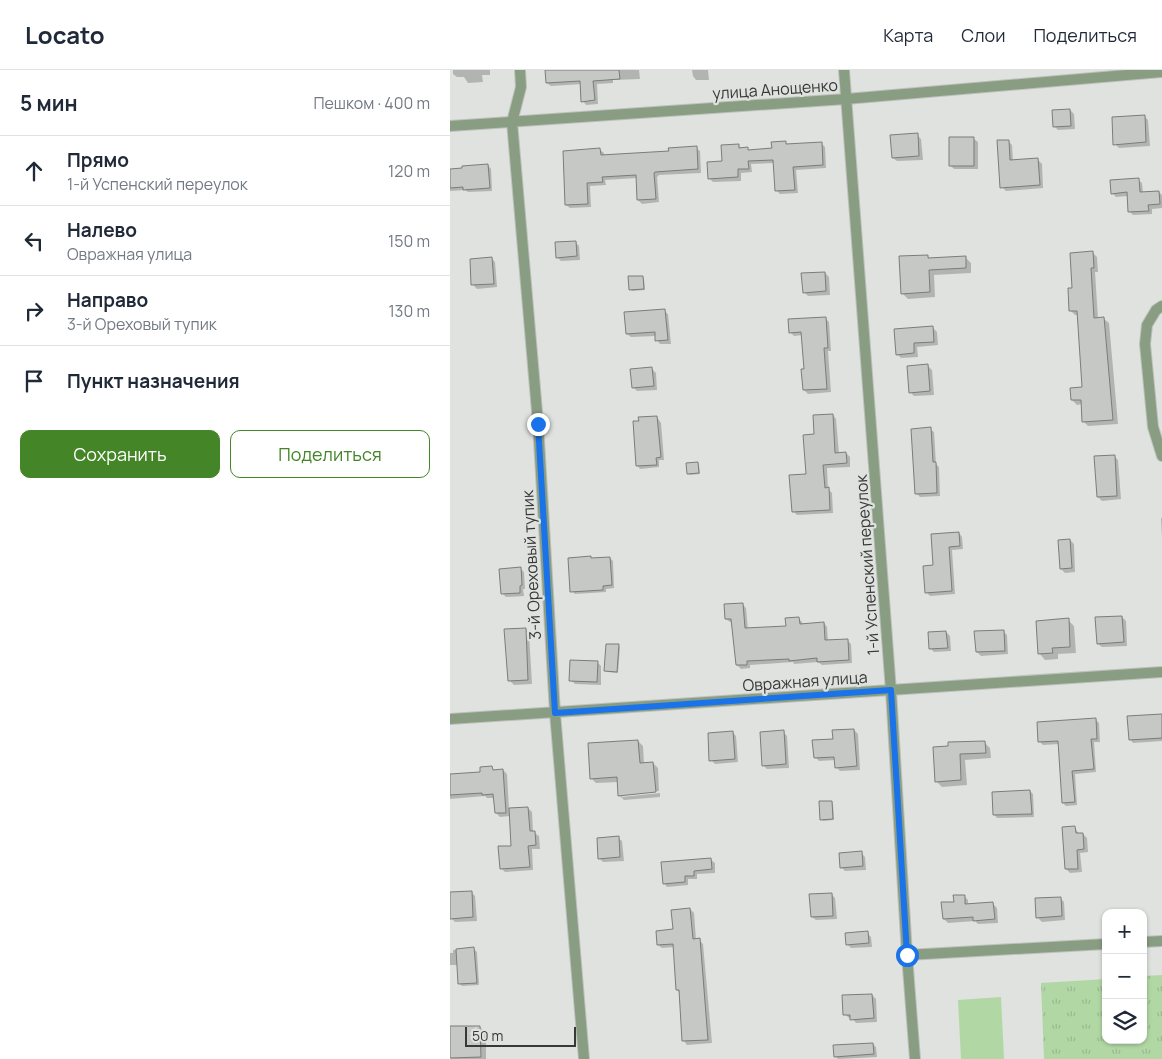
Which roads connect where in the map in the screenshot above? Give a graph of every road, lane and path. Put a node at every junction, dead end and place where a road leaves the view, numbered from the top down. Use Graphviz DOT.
graph roads {
  1 [pos="520,70"];
  2 [pos="844,70"];
  3 [pos="1162,72"];
  4 [pos="846,99"];
  5 [pos="512,122"];
  6 [pos="450,126"];
  7 [pos="1162,306"];
  8 [pos="1162,456"];
  9 [pos="1162,672"];
  10 [pos="891,690"];
  11 [pos="555,713"];
  12 [pos="450,719"];
  13 [pos="1162,941"];
  14 [pos="1147,942"];
  15 [pos="1102,944"];
  16 [pos="907,955"];
  17 [pos="584,1059"];
  18 [pos="915,1059"];
  1 -- 5 [label="street, 3-й Ореховый тупик"];
  2 -- 4 [label="street, 1-й Успенский переулок"];
  3 -- 4 [label="street, улица Анощенко"];
  4 -- 5 [label="street, улица Анощенко"];
  4 -- 10 [label="street, 1-й Успенский переулок"];
  5 -- 6 [label="street, улица Анощенко"];
  5 -- 11 [label="street, 3-й Ореховый тупик"];
  7 -- 8 [label="street"];
  9 -- 10 [label="street, Овражная улица"];
  10 -- 11 [label="street, Овражная улица"];
  10 -- 16 [label="street, 1-й Успенский переулок"];
  11 -- 12 [label="street, Овражная улица"];
  11 -- 17 [label="street, 3-й Ореховый тупик"];
  13 -- 14 [label="street"];
  15 -- 16 [label="street"];
  16 -- 18 [label="street, 1-й Успенский переулок"];
}
